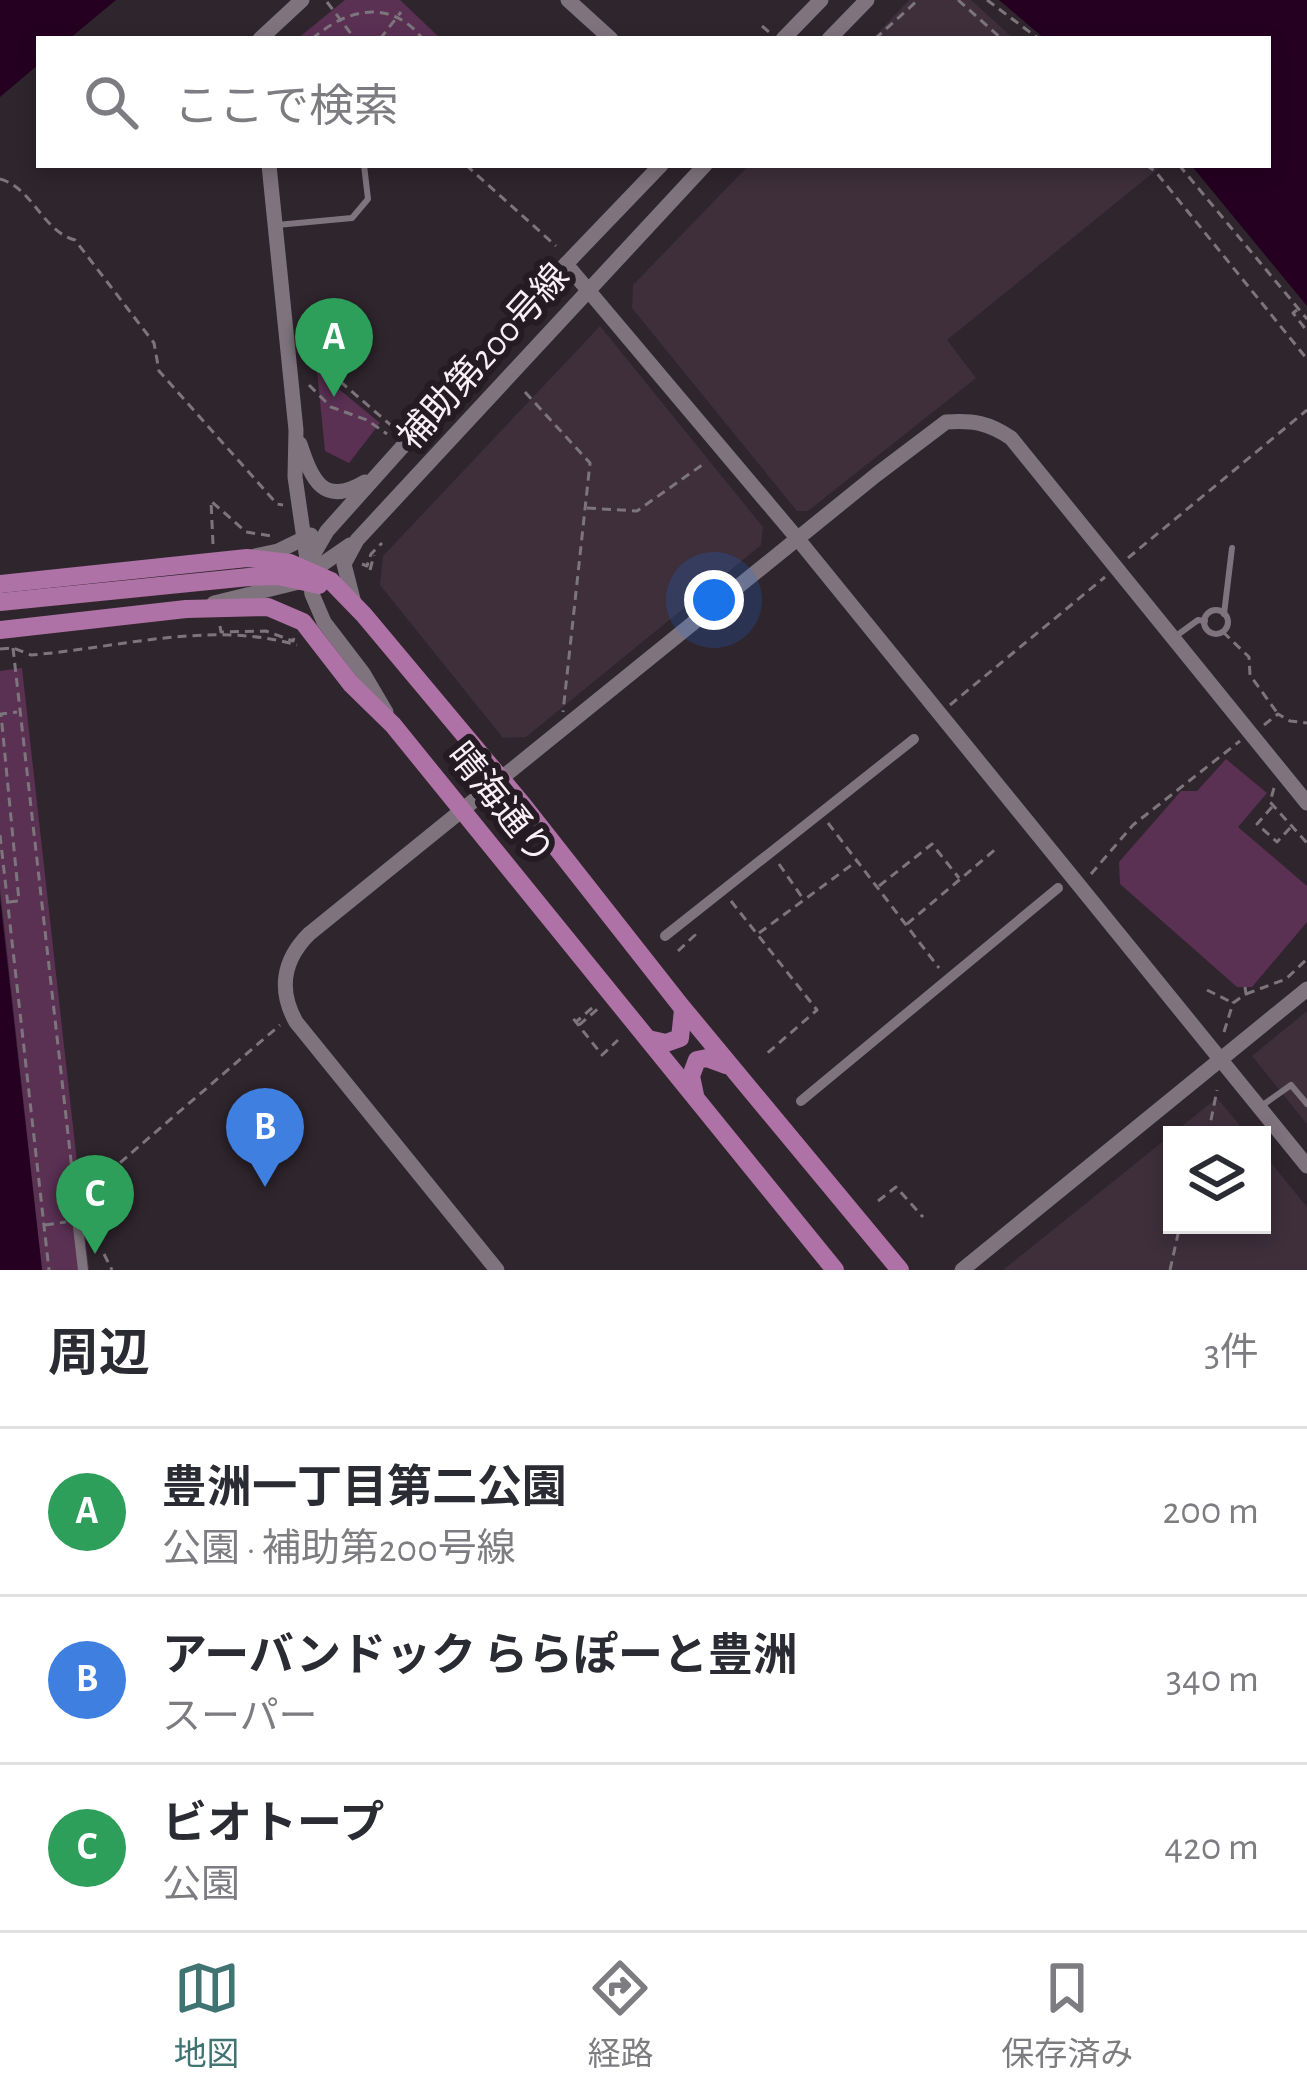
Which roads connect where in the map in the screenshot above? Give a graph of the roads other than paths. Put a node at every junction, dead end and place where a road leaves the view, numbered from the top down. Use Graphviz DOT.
graph roads {
  1 [pos="302,0"];
  2 [pos="568,0"];
  3 [pos="867,0"];
  4 [pos="818,3"];
  5 [pos="776,35"];
  6 [pos="834,35"];
  7 [pos="263,36"];
  8 [pos="608,36"];
  9 [pos="269,168"];
  10 [pos="364,168"];
  11 [pos="658,168"];
  12 [pos="702,168"];
  13 [pos="275,225"];
  14 [pos="566,264"];
  15 [pos="587,288"];
  16 [pos="296,430"];
  17 [pos="377,475"];
  18 [pos="338,520"];
  19 [pos="797,538"];
  20 [pos="304,539"];
  21 [pos="357,540"];
  22 [pos="1232,548"];
  23 [pos="247,557"];
  24 [pos="309,574"];
  25 [pos="0,584"];
  26 [pos="0,602"];
  27 [pos="355,605"];
  28 [pos="186,609"];
  29 [pos="1224,614"];
  30 [pos="1204,621"];
  31 [pos="0,630"];
  32 [pos="1173,638"];
  33 [pos="393,725"];
  34 [pos="914,739"];
  35 [pos="501,779"];
  36 [pos="1307,803"];
  37 [pos="462,810"];
  38 [pos="1058,888"];
  39 [pos="665,936"];
  40 [pos="1307,989"];
  41 [pos="681,1006"];
  42 [pos="647,1039"];
  43 [pos="1221,1059"];
  44 [pos="732,1069"];
  45 [pos="697,1099"];
  46 [pos="801,1101"];
  47 [pos="1307,1104"];
  48 [pos="1260,1107"];
  49 [pos="1307,1166"];
  50 [pos="75,1201"];
  51 [pos="83,1270"];
  52 [pos="497,1270"];
  53 [pos="835,1270"];
  54 [pos="900,1270"];
  55 [pos="962,1270"];
  1 -- 7 [label="street"];
  2 -- 8 [label="street"];
  3 -- 6 [label="street"];
  4 -- 5 [label="street"];
  4 -- 6 [label="street"];
  9 -- 13 [label="street"];
  10 -- 13 [label="lane"];
  11 -- 14 [label="street, 補助第200号線"];
  12 -- 15 [label="street, 補助第200号線"];
  13 -- 16 [label="street"];
  14 -- 15 [label="street"];
  14 -- 17 [label="street, 補助第200号線"];
  15 -- 19 [label="street"];
  15 -- 21 [label="street, 補助第200号線"];
  16 -- 17 [label="street"];
  16 -- 20 [label="street"];
  17 -- 18 [label="street, 補助第200号線"];
  18 -- 20 [label="street"];
  18 -- 24 [label="street, 補助第200号線"];
  19 -- 32 [label="street"];
  19 -- 35 [label="street"];
  19 -- 43 [label="street"];
  20 -- 23 [label="street"];
  20 -- 24 [label="street"];
  21 -- 24 [label="street, 補助第200号線"];
  21 -- 27 [label="street"];
  22 -- 29 [label="lane"];
  23 -- 24 [label="main road, 晴海通り"];
  23 -- 25 [label="main road, 晴海通り"];
  24 -- 26 [label="main road"];
  24 -- 27 [label="main road, 晴海通り"];
  24 -- 28 [label="street"];
  24 -- 33 [label="street"];
  27 -- 35 [label="main road, 晴海通り"];
  28 -- 31 [label="main road, 晴海通り"];
  28 -- 33 [label="main road, 晴海通り"];
  29 -- 30 [label="lane"];
  29 -- 30 [label="lane"];
  30 -- 32 [label="lane"];
  32 -- 36 [label="street"];
  33 -- 37 [label="main road, 晴海通り"];
  34 -- 39 [label="street"];
  35 -- 37 [label="street"];
  35 -- 41 [label="main road, 晴海通り"];
  37 -- 42 [label="main road, 晴海通り"];
  37 -- 52 [label="street"];
  38 -- 46 [label="street"];
  40 -- 43 [label="street"];
  41 -- 42 [label="main road"];
  41 -- 44 [label="main road, 晴海通り"];
  42 -- 45 [label="main road, 晴海通り"];
  43 -- 48 [label="street"];
  43 -- 55 [label="street"];
  44 -- 45 [label="main road"];
  44 -- 54 [label="main road, 晴海通り"];
  45 -- 53 [label="main road, 晴海通り"];
  47 -- 48 [label="lane"];
  48 -- 49 [label="street"];
  50 -- 51 [label="street"];
}
